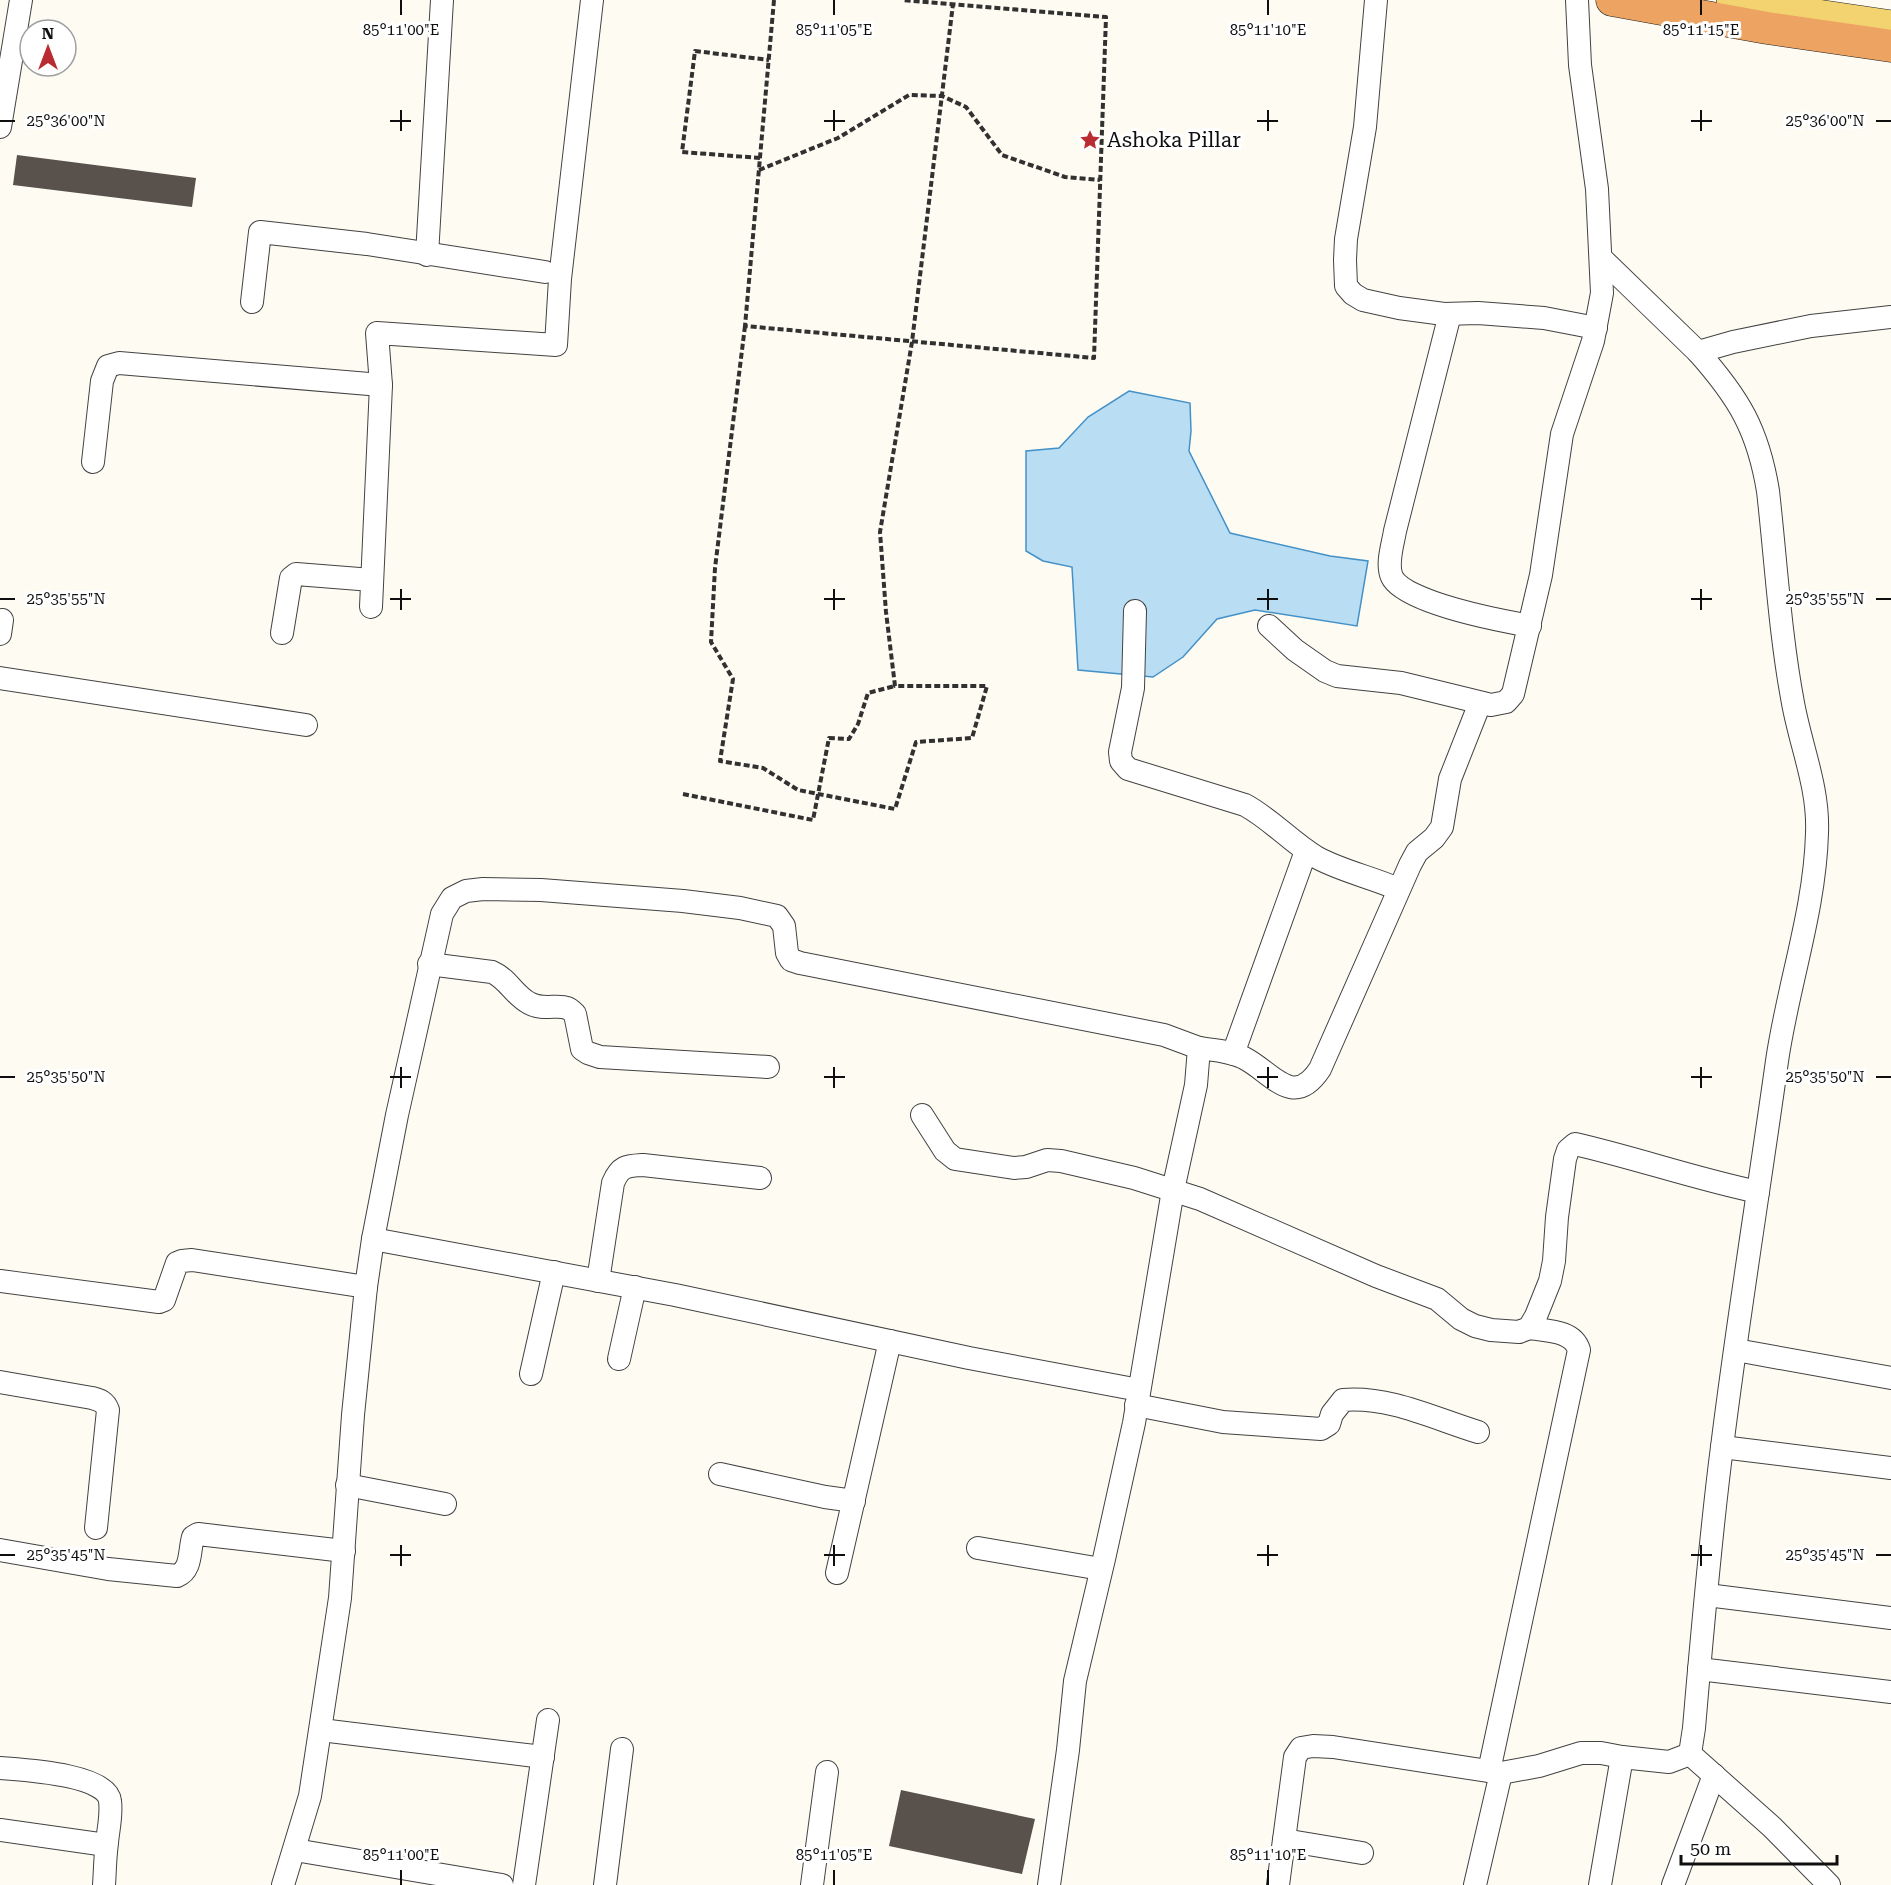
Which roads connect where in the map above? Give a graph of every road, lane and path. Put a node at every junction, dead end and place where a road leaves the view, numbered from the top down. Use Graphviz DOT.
graph roads {
  1 [pos="21,0"];
  2 [pos="442,0"];
  3 [pos="592,0"];
  4 [pos="774,0"];
  5 [pos="903,0"];
  6 [pos="1376,0"];
  7 [pos="1577,0"];
  8 [pos="1730,0"];
  9 [pos="1629,1"];
  10 [pos="953,4"];
  11 [pos="1891,24"];
  12 [pos="1891,46"];
  13 [pos="769,60"];
  14 [pos="942,96"];
  15 [pos="0,127"];
  16 [pos="760,158"];
  17 [pos="759,170"];
  18 [pos="1101,180"];
  19 [pos="427,255"];
  20 [pos="1601,258"];
  21 [pos="545,272"];
  22 [pos="252,302"];
  23 [pos="1450,314"];
  24 [pos="1891,317"];
  25 [pos="745,327"];
  26 [pos="1596,328"];
  27 [pos="912,342"];
  28 [pos="1698,352"];
  29 [pos="381,385"];
  30 [pos="93,462"];
  31 [pos="372,580"];
  32 [pos="371,607"];
  33 [pos="1134,611"];
  34 [pos="1269,626"];
  35 [pos="1530,626"];
  36 [pos="282,633"];
  37 [pos="0,678"];
  38 [pos="895,686"];
  39 [pos="1480,703"];
  40 [pos="306,725"];
  41 [pos="683,794"];
  42 [pos="819,794"];
  43 [pos="1306,851"];
  44 [pos="1398,889"];
  45 [pos="429,964"];
  46 [pos="1199,1048"];
  47 [pos="1233,1054"];
  48 [pos="768,1067"];
  49 [pos="922,1115"];
  50 [pos="760,1178"];
  51 [pos="1173,1190"];
  52 [pos="1758,1191"];
  53 [pos="373,1239"];
  54 [pos="554,1272"];
  55 [pos="0,1281"];
  56 [pos="598,1281"];
  57 [pos="366,1287"];
  58 [pos="635,1287"];
  59 [pos="1529,1328"];
  60 [pos="890,1341"];
  61 [pos="1736,1350"];
  62 [pos="620,1359"];
  63 [pos="531,1374"];
  64 [pos="1891,1378"];
  65 [pos="0,1382"];
  66 [pos="1138,1398"];
  67 [pos="1479,1432"];
  68 [pos="1722,1447"];
  69 [pos="1891,1468"];
  70 [pos="720,1474"];
  71 [pos="347,1485"];
  72 [pos="854,1501"];
  73 [pos="445,1504"];
  74 [pos="96,1528"];
  75 [pos="978,1548"];
  76 [pos="0,1550"];
  77 [pos="345,1551"];
  78 [pos="1101,1569"];
  79 [pos="837,1573"];
  80 [pos="1707,1595"];
  81 [pos="1891,1618"];
  82 [pos="1700,1669"];
  83 [pos="1891,1692"];
  84 [pos="548,1720"];
  85 [pos="321,1730"];
  86 [pos="622,1749"];
  87 [pos="1690,1754"];
  88 [pos="543,1757"];
  89 [pos="1622,1757"];
  90 [pos="0,1768"];
  91 [pos="827,1772"];
  92 [pos="1495,1772"];
  93 [pos="1714,1775"];
  94 [pos="0,1830"];
  95 [pos="1284,1840"];
  96 [pos="106,1845"];
  97 [pos="295,1850"];
  98 [pos="1362,1853"];
  99 [pos="1822,1882"];
  100 [pos="104,1885"];
  101 [pos="283,1885"];
  102 [pos="502,1885"];
  103 [pos="524,1885"];
  104 [pos="605,1885"];
  105 [pos="812,1885"];
  106 [pos="1049,1885"];
  107 [pos="1278,1885"];
  108 [pos="1475,1885"];
  109 [pos="1600,1885"];
  110 [pos="1672,1885"];
  1 -- 15 [label="street"];
  2 -- 19 [label="street"];
  3 -- 29 [label="street"];
  4 -- 13 [label="path"];
  5 -- 10 [label="path"];
  6 -- 23 [label="street"];
  7 -- 20 [label="street"];
  8 -- 11 [label="main road"];
  9 -- 12 [label="highway"];
  10 -- 14 [label="path"];
  10 -- 18 [label="path"];
  13 -- 16 [label="path"];
  13 -- 16 [label="path"];
  14 -- 17 [label="path"];
  14 -- 18 [label="path"];
  14 -- 27 [label="path"];
  16 -- 17 [label="path"];
  17 -- 25 [label="path"];
  18 -- 27 [label="path"];
  19 -- 21 [label="street"];
  19 -- 22 [label="street"];
  20 -- 26 [label="street"];
  20 -- 28 [label="street"];
  23 -- 26 [label="street"];
  23 -- 35 [label="street"];
  24 -- 28 [label="street"];
  25 -- 27 [label="path"];
  25 -- 42 [label="path"];
  26 -- 35 [label="street"];
  27 -- 38 [label="path"];
  28 -- 52 [label="street"];
  29 -- 30 [label="street"];
  29 -- 31 [label="street"];
  31 -- 32 [label="street"];
  31 -- 36 [label="street"];
  33 -- 43 [label="street"];
  34 -- 39 [label="street"];
  35 -- 39 [label="street"];
  37 -- 40 [label="street"];
  38 -- 42 [label="path"];
  38 -- 42 [label="path"];
  39 -- 44 [label="street"];
  41 -- 42 [label="path"];
  43 -- 44 [label="street"];
  43 -- 47 [label="street"];
  44 -- 47 [label="street"];
  45 -- 46 [label="street"];
  45 -- 48 [label="street"];
  45 -- 53 [label="street"];
  46 -- 47 [label="street"];
  46 -- 51 [label="street"];
  49 -- 51 [label="street"];
  50 -- 56 [label="street"];
  51 -- 59 [label="street"];
  51 -- 66 [label="street"];
  52 -- 59 [label="street"];
  52 -- 61 [label="street"];
  53 -- 54 [label="street"];
  53 -- 57 [label="street"];
  54 -- 56 [label="street"];
  54 -- 63 [label="street"];
  55 -- 57 [label="street"];
  56 -- 58 [label="street"];
  57 -- 71 [label="street"];
  58 -- 60 [label="street"];
  58 -- 62 [label="street"];
  59 -- 92 [label="street"];
  60 -- 66 [label="street"];
  60 -- 72 [label="street"];
  61 -- 64 [label="street"];
  61 -- 68 [label="street"];
  65 -- 74 [label="street"];
  66 -- 67 [label="street"];
  66 -- 78 [label="street"];
  68 -- 69 [label="street"];
  68 -- 80 [label="street"];
  70 -- 72 [label="street"];
  71 -- 73 [label="street"];
  71 -- 77 [label="street"];
  72 -- 79 [label="street"];
  75 -- 78 [label="street"];
  76 -- 77 [label="street"];
  77 -- 85 [label="street"];
  78 -- 106 [label="street"];
  80 -- 81 [label="street"];
  80 -- 82 [label="street"];
  82 -- 83 [label="street"];
  82 -- 87 [label="street"];
  84 -- 88 [label="street"];
  85 -- 88 [label="street"];
  85 -- 97 [label="street"];
  86 -- 104 [label="street"];
  87 -- 89 [label="street"];
  87 -- 93 [label="street"];
  88 -- 103 [label="street"];
  89 -- 92 [label="street"];
  89 -- 109 [label="street"];
  90 -- 96 [label="street"];
  91 -- 105 [label="street"];
  92 -- 95 [label="street"];
  92 -- 108 [label="street"];
  93 -- 99 [label="street"];
  93 -- 110 [label="street"];
  94 -- 96 [label="street"];
  95 -- 98 [label="street"];
  95 -- 107 [label="street"];
  96 -- 100 [label="street"];
  97 -- 101 [label="street"];
  97 -- 102 [label="street"];
}
